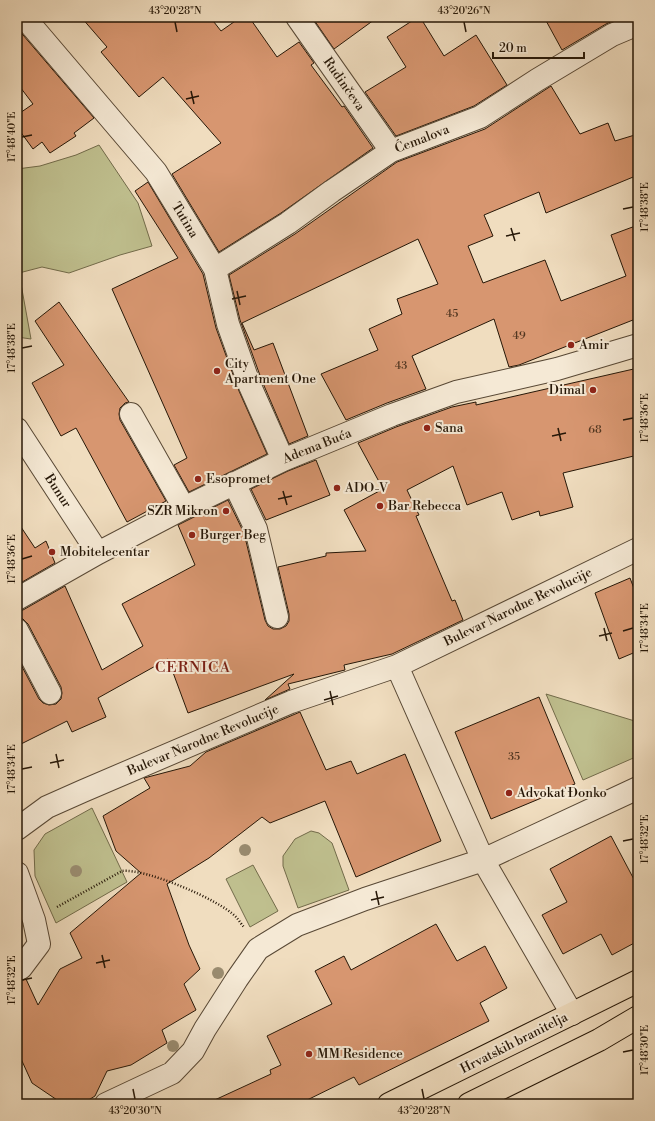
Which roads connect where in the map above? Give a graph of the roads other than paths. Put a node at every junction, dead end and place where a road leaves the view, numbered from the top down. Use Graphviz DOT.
graph roads {
  1 [pos="24,17"];
  2 [pos="297,17"];
  3 [pos="638,24"];
  4 [pos="391,150"];
  5 [pos="215,269"];
  6 [pos="638,345"];
  7 [pos="131,414"];
  8 [pos="17,430"];
  9 [pos="282,460"];
  10 [pos="234,483"];
  11 [pos="184,508"];
  12 [pos="638,549"];
  13 [pos="98,554"];
  14 [pos="17,599"];
  15 [pos="277,616"];
  16 [pos="17,630"];
  17 [pos="397,666"];
  18 [pos="50,693"];
  19 [pos="638,788"];
  20 [pos="17,829"];
  21 [pos="484,860"];
  22 [pos="17,873"];
  23 [pos="17,970"];
  24 [pos="638,981"];
  25 [pos="572,1014"];
  26 [pos="638,1017"];
  27 [pos="106,1104"];
  28 [pos="389,1104"];
  29 [pos="469,1104"];
  1 -- 5 [label="street, Tutina"];
  2 -- 4 [label="street, Rudinčeva"];
  3 -- 4 [label="street, Ćemalova"];
  4 -- 5 [label="street, Ćemalova"];
  5 -- 9 [label="street, Tutina"];
  6 -- 9 [label="street, Adema Buća"];
  7 -- 11 [label="street"];
  8 -- 13 [label="street, Bunur"];
  9 -- 10 [label="street, Adema Buća"];
  10 -- 11 [label="street, Adema Buća"];
  10 -- 15 [label="street"];
  11 -- 13 [label="street, Adema Buća"];
  12 -- 17 [label="street, Bulevar Narodne Revolucije"];
  13 -- 14 [label="street, Adema Buća"];
  16 -- 18 [label="street"];
  17 -- 20 [label="street, Bulevar Narodne Revolucije"];
  17 -- 21 [label="street"];
  19 -- 21 [label="street"];
  21 -- 25 [label="street"];
  21 -- 27 [label="street"];
  22 -- 23 [label="street"];
  24 -- 25 [label="main road, Hrvatskih branitelja"];
  25 -- 28 [label="main road, Hrvatskih branitelja"];
  26 -- 29 [label="main road"];
}
